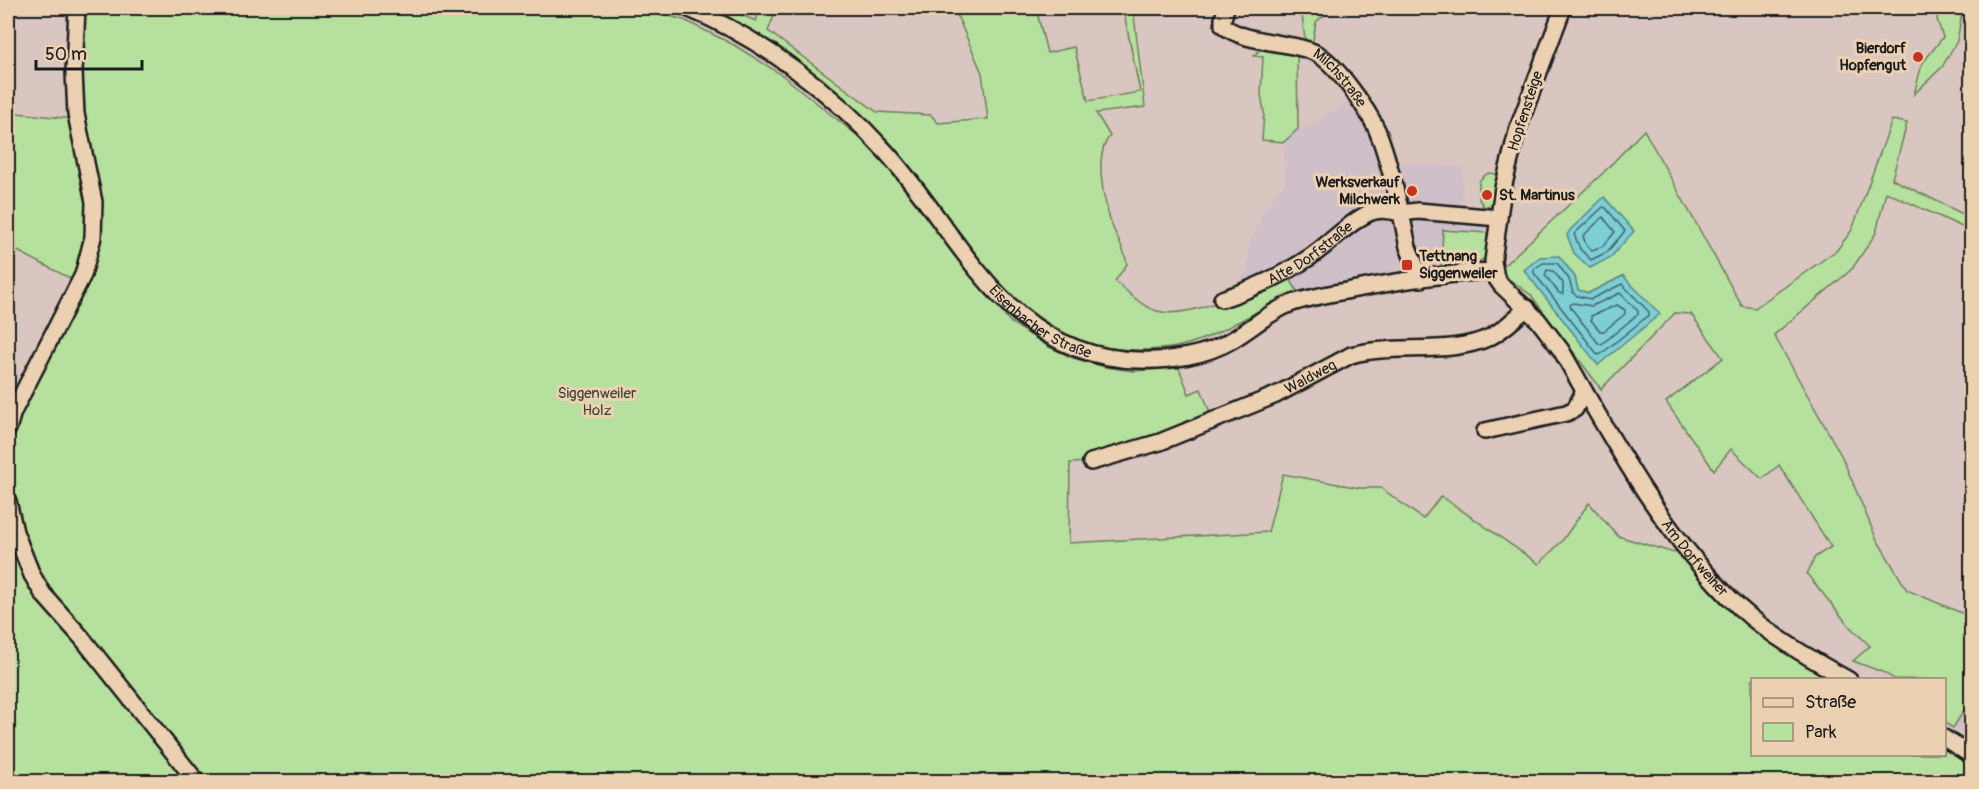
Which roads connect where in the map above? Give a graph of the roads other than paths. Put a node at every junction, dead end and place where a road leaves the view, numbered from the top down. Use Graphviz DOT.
graph roads {
  1 [pos="77,8"];
  2 [pos="687,8"];
  3 [pos="1226,8"];
  4 [pos="1563,8"];
  5 [pos="1401,213"];
  6 [pos="1499,218"];
  7 [pos="1494,271"];
  8 [pos="1421,279"];
  9 [pos="1222,299"];
  10 [pos="1527,308"];
  11 [pos="1584,392"];
  12 [pos="8,429"];
  13 [pos="1485,431"];
  14 [pos="1091,462"];
  15 [pos="8,501"];
  16 [pos="1846,678"];
  17 [pos="1946,739"];
  18 [pos="1969,754"];
  19 [pos="197,782"];
  1 -- 12 [label="street"];
  2 -- 8 [label="street, Eisenbacher Straße"];
  3 -- 5 [label="street, Milchstraße"];
  4 -- 6 [label="street, Hopfensteige"];
  5 -- 6 [label="street"];
  5 -- 8 [label="street"];
  5 -- 9 [label="street, Alte Dorfstraße"];
  6 -- 7 [label="street, Hopfensteige"];
  7 -- 8 [label="street, Eisenbacher Straße"];
  7 -- 10 [label="street, Am Dorfweiher"];
  10 -- 11 [label="street, Am Dorfweiher"];
  10 -- 14 [label="street, Waldweg"];
  11 -- 13 [label="street"];
  11 -- 16 [label="street, Am Dorfweiher"];
  15 -- 19 [label="street"];
  17 -- 18 [label="street"];
}
